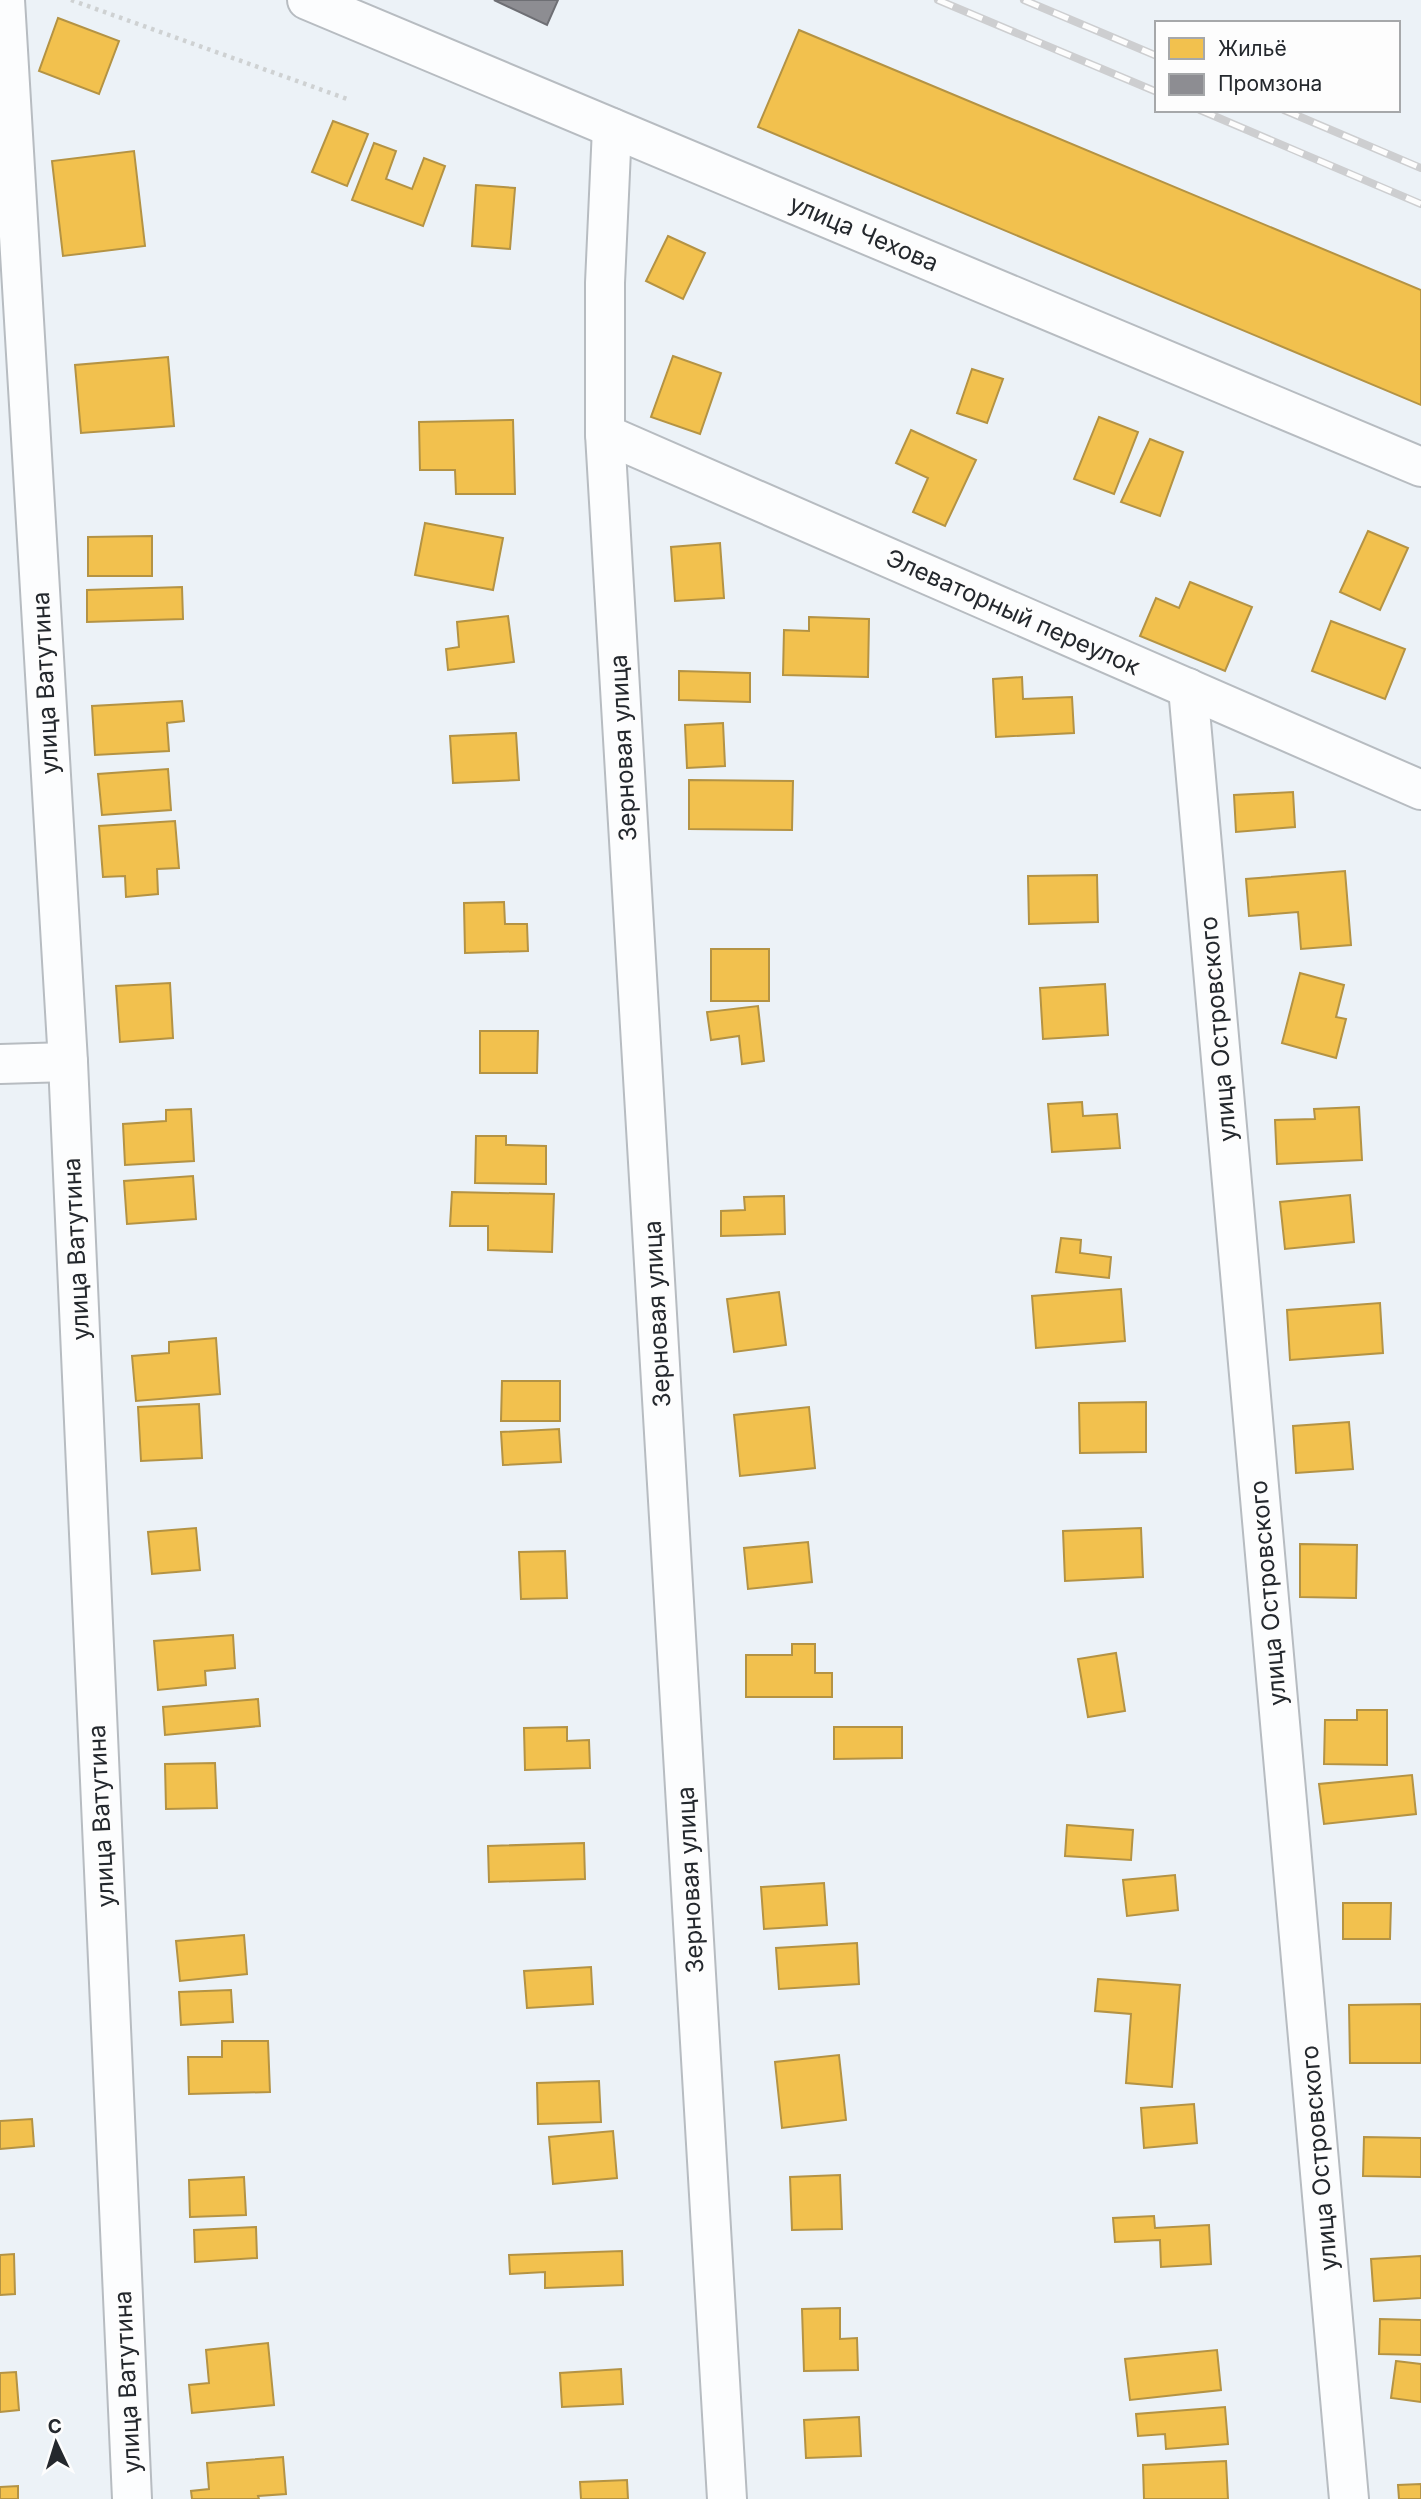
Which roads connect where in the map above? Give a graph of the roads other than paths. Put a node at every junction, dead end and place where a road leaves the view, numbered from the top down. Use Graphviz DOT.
graph roads {
  1 [pos="5,0"];
  2 [pos="307,0"];
  3 [pos="612,128"];
  4 [pos="605,434"];
  5 [pos="1421,467"];
  6 [pos="1188,688"];
  7 [pos="1421,790"];
  8 [pos="68,1062"];
  9 [pos="0,1064"];
  10 [pos="132,2499"];
  11 [pos="727,2499"];
  12 [pos="1349,2499"];
  1 -- 8 [label="street, улица Ватутина"];
  2 -- 3 [label="street, улица Чехова"];
  3 -- 4 [label="street, Зерновая улица"];
  3 -- 5 [label="street, улица Чехова"];
  4 -- 6 [label="street, Элеваторный переулок"];
  4 -- 11 [label="street, Зерновая улица"];
  6 -- 7 [label="street, Элеваторный переулок"];
  6 -- 12 [label="street, улица Островского"];
  8 -- 9 [label="street"];
  8 -- 10 [label="street, улица Ватутина"];
}
